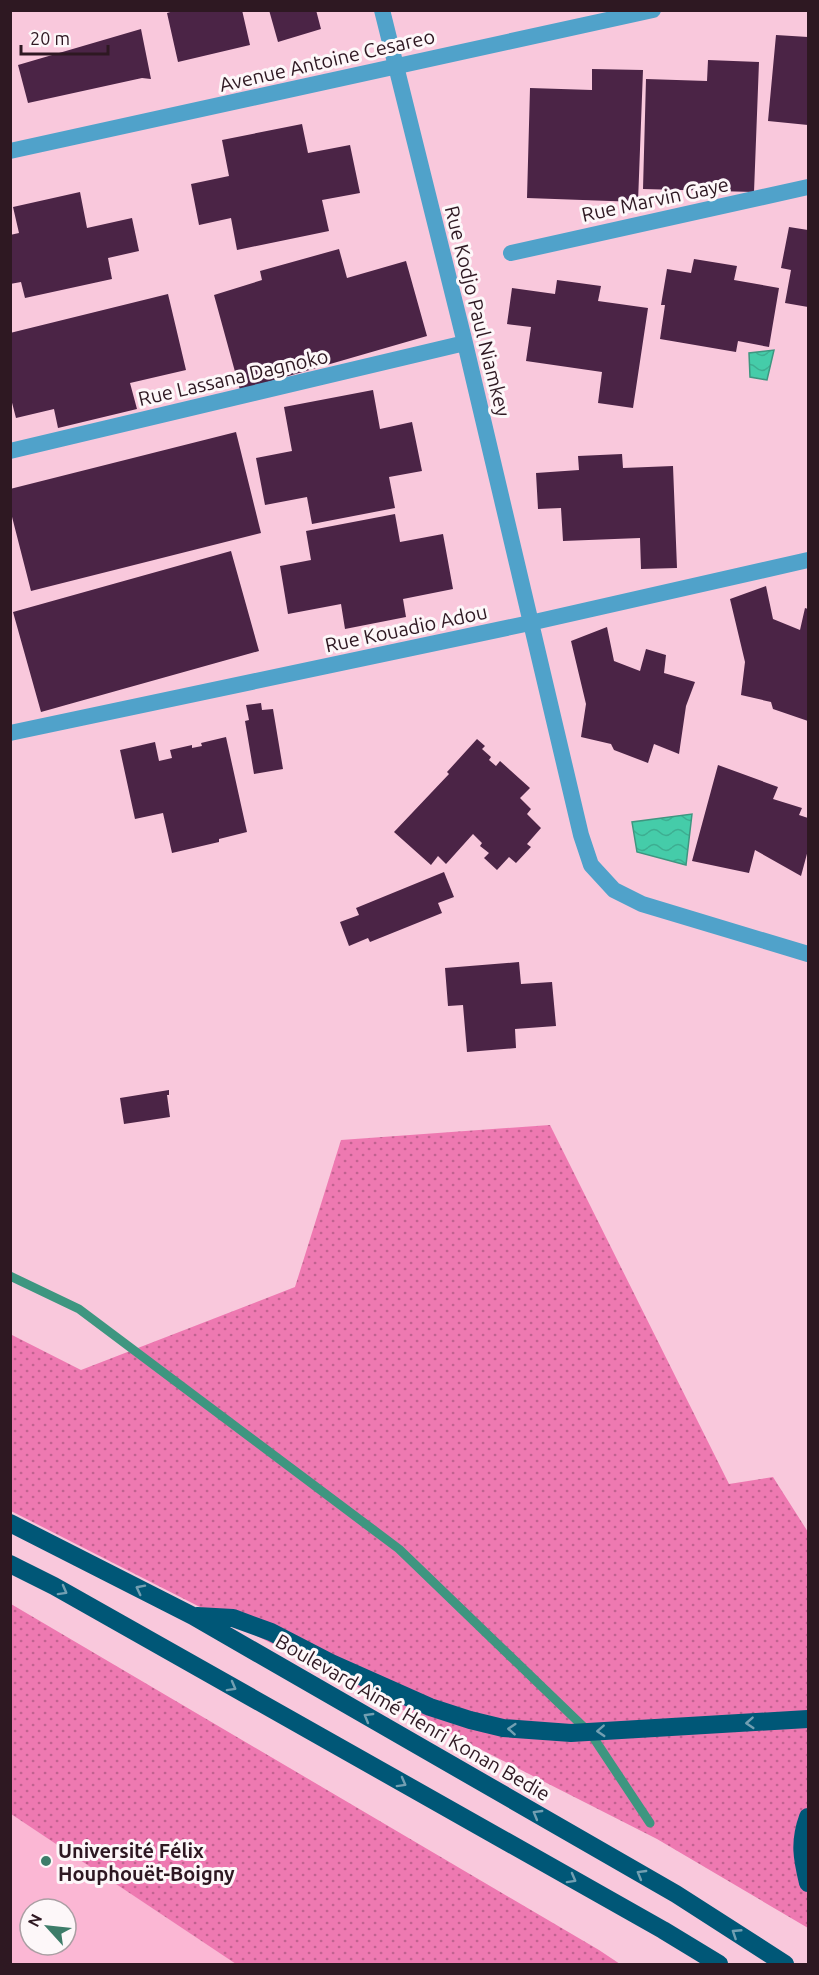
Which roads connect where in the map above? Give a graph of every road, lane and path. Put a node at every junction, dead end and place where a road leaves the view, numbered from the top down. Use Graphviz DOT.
graph roads {
  1 [pos="382,10"];
  2 [pos="653,10"];
  3 [pos="395,66"];
  4 [pos="10,152"];
  5 [pos="808,187"];
  6 [pos="511,253"];
  7 [pos="465,344"];
  8 [pos="10,451"];
  9 [pos="808,560"];
  10 [pos="530,623"];
  11 [pos="10,733"];
  12 [pos="808,954"];
  13 [pos="10,1523"];
  14 [pos="10,1564"];
  15 [pos="193,1616"];
  16 [pos="808,1719"];
  17 [pos="808,1817"];
  18 [pos="808,1883"];
  19 [pos="719,1965"];
  20 [pos="786,1965"];
  1 -- 3 [label="street, Rue Kodjo Paul Niamkey"];
  2 -- 3 [label="street, Avenue Antoine Cesareo"];
  3 -- 4 [label="street, Avenue Antoine Cesareo"];
  3 -- 7 [label="street, Rue Kodjo Paul Niamkey"];
  5 -- 6 [label="street, Rue Marvin Gaye"];
  7 -- 8 [label="street, Rue Lassana Dagnoko"];
  7 -- 10 [label="street, Rue Kodjo Paul Niamkey"];
  9 -- 10 [label="street, Rue Kouadio Adou"];
  10 -- 11 [label="street, Rue Kouadio Adou"];
  10 -- 12 [label="street, Rue Kodjo Paul Niamkey"];
  15 -- 13 [label="highway, Boulevard Aimé Henri Konan Bedie, one-way"];
  14 -- 19 [label="highway, one-way"];
  16 -- 15 [label="highway, one-way"];
  20 -- 15 [label="highway, Boulevard Aimé Henri Konan Bedie, one-way"];
  17 -- 18 [label="highway"];
}
